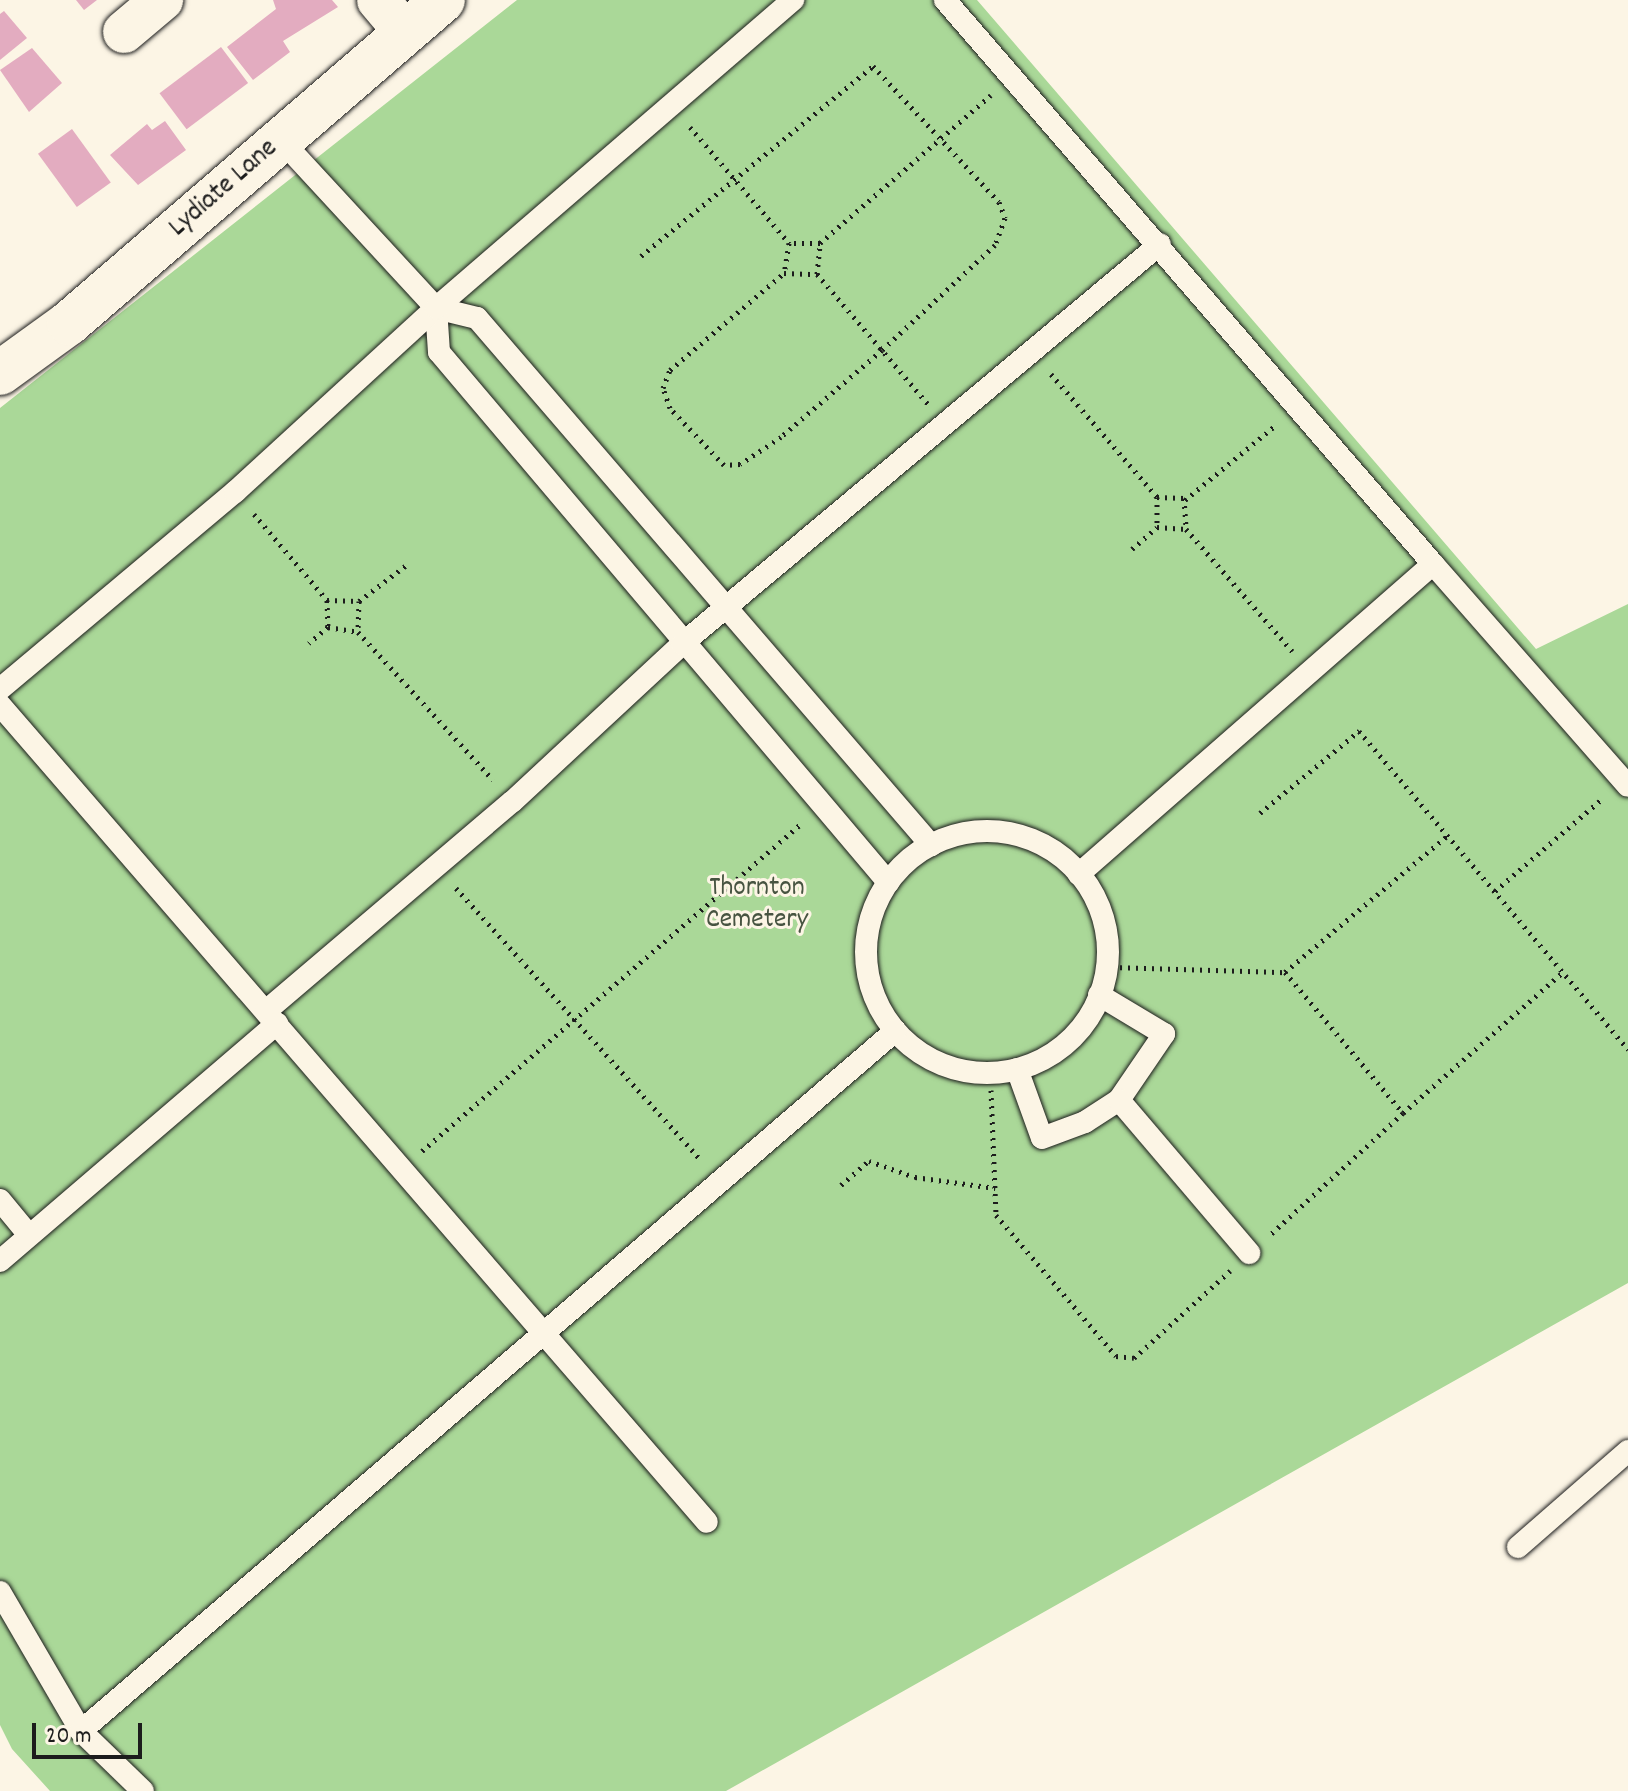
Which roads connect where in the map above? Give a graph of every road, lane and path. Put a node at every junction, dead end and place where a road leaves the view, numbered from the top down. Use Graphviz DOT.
graph roads {
  1 [pos="162,0"];
  2 [pos="443,0"];
  3 [pos="793,0"];
  4 [pos="945,0"];
  5 [pos="392,16"];
  6 [pos="124,32"];
  7 [pos="1012,76"];
  8 [pos="671,105"];
  9 [pos="281,140"];
  10 [pos="939,140"];
  11 [pos="734,179"];
  12 [pos="789,243"];
  13 [pos="820,243"];
  14 [pos="1160,244"];
  15 [pos="641,256"];
  16 [pos="784,273"];
  17 [pos="817,274"];
  18 [pos="436,308"];
  19 [pos="882,350"];
  20 [pos="1032,352"];
  21 [pos="0,373"];
  22 [pos="1299,407"];
  23 [pos="946,425"];
  24 [pos="235,492"];
  25 [pos="1157,497"];
  26 [pos="1184,501"];
  27 [pos="1157,527"];
  28 [pos="1186,529"];
  29 [pos="1132,549"];
  30 [pos="409,563"];
  31 [pos="1433,564"];
  32 [pos="327,600"];
  33 [pos="359,601"];
  34 [pos="728,610"];
  35 [pos="328,627"];
  36 [pos="358,632"];
  37 [pos="309,643"];
  38 [pos="682,644"];
  39 [pos="1310,673"];
  40 [pos="0,689"];
  41 [pos="0,705"];
  42 [pos="1626,783"];
  43 [pos="512,802"];
  44 [pos="821,807"];
  45 [pos="1260,813"];
  46 [pos="1448,835"];
  47 [pos="931,845"];
  48 [pos="437,867"];
  49 [pos="1079,874"];
  50 [pos="888,882"];
  51 [pos="1495,891"];
  52 [pos="1110,967"];
  53 [pos="1564,971"];
  54 [pos="1285,972"];
  55 [pos="1099,995"];
  56 [pos="272,1017"];
  57 [pos="579,1021"];
  58 [pos="895,1031"];
  59 [pos="1628,1049"];
  60 [pos="1017,1069"];
  61 [pos="990,1073"];
  62 [pos="1119,1100"];
  63 [pos="1403,1113"];
  64 [pos="400,1169"];
  65 [pos="722,1183"];
  66 [pos="841,1185"];
  67 [pos="995,1188"];
  68 [pos="0,1200"];
  69 [pos="29,1235"];
  70 [pos="1249,1253"];
  71 [pos="0,1261"];
  72 [pos="542,1337"];
  73 [pos="1628,1451"];
  74 [pos="707,1522"];
  75 [pos="1518,1547"];
  76 [pos="0,1592"];
  77 [pos="81,1731"];
  78 [pos="143,1791"];
  1 -- 6 [label="street"];
  2 -- 5 [label="main road, Lydiate Lane"];
  3 -- 8 [label="lane"];
  4 -- 7 [label="lane"];
  5 -- 9 [label="main road, Lydiate Lane"];
  7 -- 10 [label="path"];
  7 -- 14 [label="lane"];
  8 -- 11 [label="path"];
  8 -- 18 [label="lane"];
  9 -- 18 [label="lane"];
  9 -- 21 [label="main road, Lydiate Lane"];
  10 -- 11 [label="path"];
  10 -- 13 [label="path"];
  10 -- 19 [label="path"];
  11 -- 12 [label="path"];
  11 -- 15 [label="path"];
  12 -- 13 [label="path"];
  12 -- 16 [label="path"];
  13 -- 17 [label="path"];
  14 -- 20 [label="lane"];
  14 -- 22 [label="lane"];
  16 -- 17 [label="path"];
  16 -- 19 [label="path"];
  17 -- 19 [label="path"];
  18 -- 24 [label="lane"];
  18 -- 34 [label="lane"];
  18 -- 38 [label="lane"];
  19 -- 23 [label="path"];
  20 -- 23 [label="lane"];
  20 -- 25 [label="path"];
  22 -- 26 [label="path"];
  22 -- 31 [label="lane"];
  23 -- 34 [label="lane"];
  24 -- 32 [label="path"];
  24 -- 40 [label="lane"];
  25 -- 26 [label="path"];
  25 -- 27 [label="path"];
  26 -- 28 [label="path"];
  27 -- 28 [label="path"];
  27 -- 29 [label="path"];
  28 -- 39 [label="path"];
  30 -- 33 [label="path"];
  31 -- 39 [label="lane"];
  31 -- 42 [label="lane"];
  32 -- 33 [label="path"];
  32 -- 35 [label="path"];
  33 -- 36 [label="path"];
  34 -- 38 [label="lane"];
  34 -- 47 [label="lane"];
  35 -- 36 [label="path"];
  35 -- 37 [label="path"];
  36 -- 43 [label="path"];
  38 -- 43 [label="lane"];
  38 -- 44 [label="lane"];
  39 -- 49 [label="lane"];
  41 -- 56 [label="lane"];
  42 -- 51 [label="path"];
  43 -- 48 [label="lane"];
  44 -- 50 [label="lane"];
  44 -- 57 [label="path"];
  45 -- 46 [label="path"];
  46 -- 51 [label="path"];
  46 -- 54 [label="path"];
  47 -- 49 [label="lane"];
  47 -- 50 [label="lane"];
  48 -- 56 [label="lane"];
  48 -- 57 [label="path"];
  49 -- 52 [label="lane"];
  50 -- 58 [label="lane"];
  51 -- 53 [label="path"];
  52 -- 54 [label="path"];
  52 -- 55 [label="lane"];
  53 -- 59 [label="path"];
  53 -- 63 [label="path"];
  54 -- 63 [label="path"];
  55 -- 60 [label="lane"];
  55 -- 62 [label="lane"];
  56 -- 64 [label="lane"];
  56 -- 69 [label="lane"];
  57 -- 64 [label="path"];
  57 -- 65 [label="path"];
  58 -- 61 [label="lane"];
  58 -- 65 [label="lane"];
  60 -- 61 [label="lane"];
  60 -- 62 [label="lane"];
  61 -- 67 [label="path"];
  62 -- 70 [label="lane"];
  63 -- 70 [label="path"];
  64 -- 72 [label="lane"];
  65 -- 72 [label="lane"];
  66 -- 67 [label="path"];
  67 -- 70 [label="path"];
  68 -- 69 [label="lane"];
  69 -- 71 [label="lane"];
  72 -- 74 [label="lane"];
  72 -- 77 [label="lane"];
  73 -- 75 [label="lane"];
  76 -- 77 [label="lane"];
  77 -- 78 [label="lane"];
}
